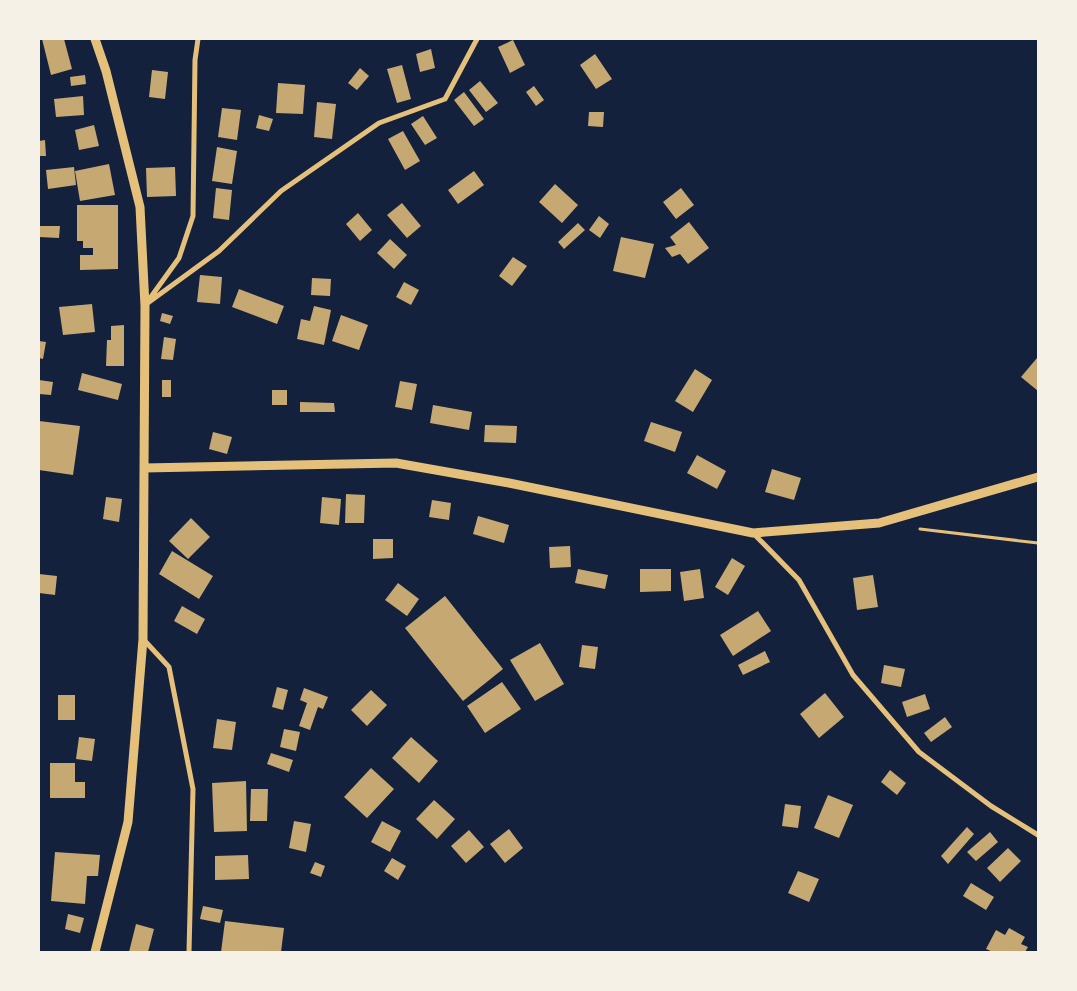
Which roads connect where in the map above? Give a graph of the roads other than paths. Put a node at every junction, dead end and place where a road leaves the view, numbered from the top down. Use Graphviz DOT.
graph roads {
  1 [pos="95,39"];
  2 [pos="198,39"];
  3 [pos="477,39"];
  4 [pos="145,306"];
  5 [pos="144,468"];
  6 [pos="1038,477"];
  7 [pos="753,533"];
  8 [pos="143,639"];
  9 [pos="1038,835"];
  10 [pos="95,952"];
  11 [pos="189,952"];
  1 -- 4 [label="street"];
  2 -- 4 [label="street"];
  3 -- 4 [label="street"];
  4 -- 5 [label="street"];
  5 -- 7 [label="street"];
  5 -- 8 [label="street"];
  6 -- 7 [label="street"];
  7 -- 9 [label="street"];
  8 -- 10 [label="street"];
  8 -- 11 [label="street"];
}
